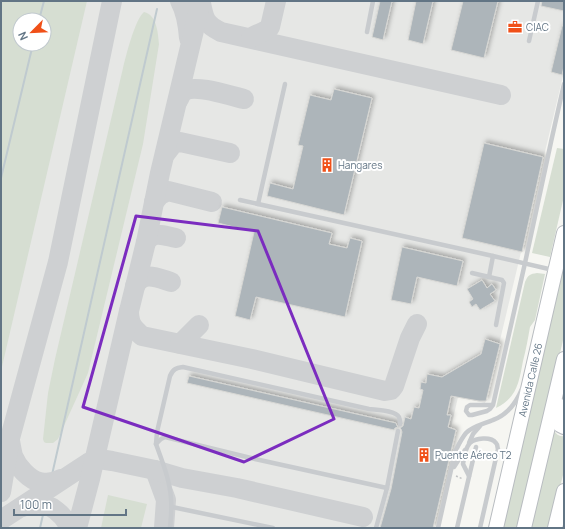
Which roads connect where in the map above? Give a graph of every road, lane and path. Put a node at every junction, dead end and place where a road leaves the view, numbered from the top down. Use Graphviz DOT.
graph roads {
  1 [pos="373,1"];
  2 [pos="538,1"];
  3 [pos="367,32"];
  4 [pos="529,40"];
  5 [pos="285,84"];
  6 [pos="564,84"];
  7 [pos="240,200"];
  8 [pos="258,204"];
  9 [pos="564,232"];
  10 [pos="493,256"];
  11 [pos="525,263"];
  12 [pos="555,271"];
  13 [pos="472,273"];
  14 [pos="489,277"];
  15 [pos="496,325"];
  16 [pos="564,359"];
  17 [pos="533,366"];
  18 [pos="564,376"];
  19 [pos="493,405"];
  20 [pos="400,424"];
  21 [pos="481,424"];
  22 [pos="564,427"];
  23 [pos="398,431"];
  24 [pos="156,444"];
  25 [pos="467,447"];
  26 [pos="476,447"];
  27 [pos="451,472"];
  28 [pos="468,478"];
  29 [pos="387,488"];
  30 [pos="564,491"];
  31 [pos="172,507"];
  32 [pos="497,526"];
  33 [pos="170,528"];
  34 [pos="273,528"];
  35 [pos="376,528"];
  36 [pos="438,528"];
  37 [pos="457,528"];
  38 [pos="480,528"];
  39 [pos="524,528"];
  40 [pos="555,528"];
  1 -- 3 [label="lane"];
  2 -- 4 [label="lane"];
  5 -- 8 [label="lane"];
  6 -- 11 [label="lane"];
  7 -- 8 [label="lane"];
  8 -- 10 [label="lane"];
  9 -- 12 [label="main road, Avenida Calle 26"];
  10 -- 11 [label="lane"];
  10 -- 14 [label="lane"];
  11 -- 12 [label="lane"];
  11 -- 19 [label="lane"];
  12 -- 17 [label="main road, Avenida Calle 26"];
  13 -- 14 [label="lane"];
  14 -- 15 [label="lane"];
  16 -- 39 [label="main road"];
  17 -- 21 [label="lane"];
  17 -- 32 [label="main road, Avenida Calle 26"];
  18 -- 22 [label="main road"];
  19 -- 19 [label="lane"];
  20 -- 24 [label="lane"];
  21 -- 25 [label="lane"];
  21 -- 27 [label="lane"];
  23 -- 29 [label="lane"];
  24 -- 29 [label="lane"];
  24 -- 31 [label="lane"];
  25 -- 27 [label="lane"];
  25 -- 28 [label="lane"];
  25 -- 38 [label="lane"];
  26 -- 28 [label="lane"];
  27 -- 28 [label="path"];
  27 -- 36 [label="lane"];
  28 -- 37 [label="lane"];
  29 -- 35 [label="lane"];
  30 -- 40 [label="main road"];
  31 -- 33 [label="lane"];
  31 -- 34 [label="lane"];
}
